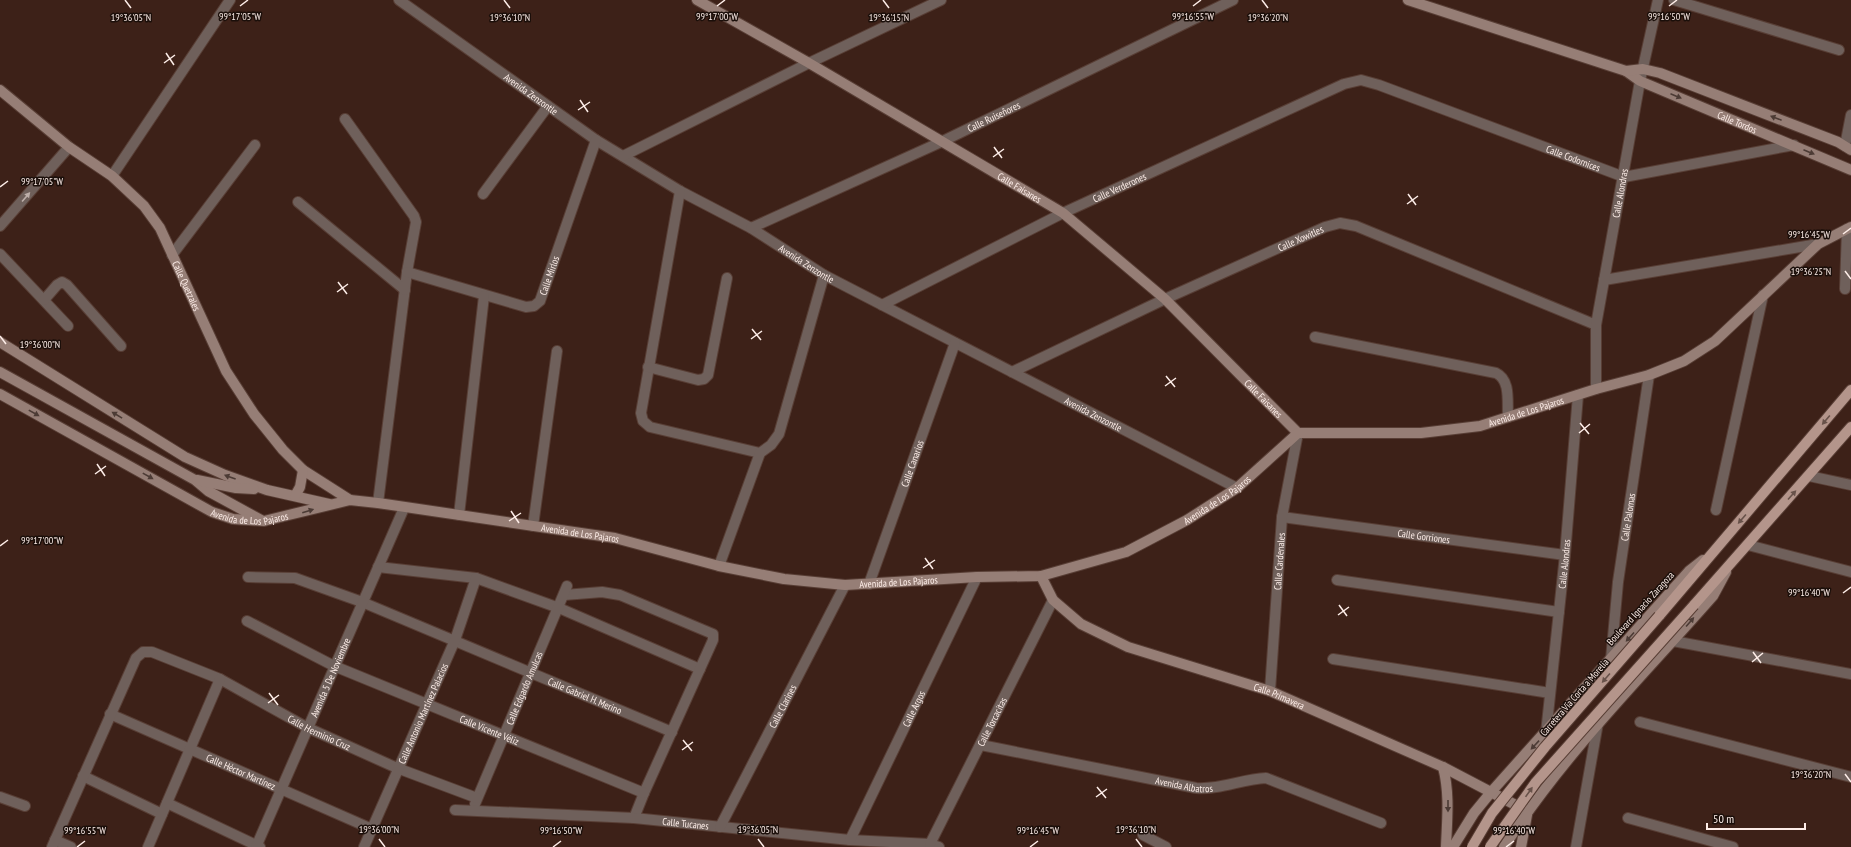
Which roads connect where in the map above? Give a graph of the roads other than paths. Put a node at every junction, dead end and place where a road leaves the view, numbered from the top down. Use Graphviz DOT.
graph roads {
  1 [pos="230,0"];
  2 [pos="399,0"];
  3 [pos="697,0"];
  4 [pos="941,0"];
  5 [pos="1233,0"];
  6 [pos="1408,0"];
  7 [pos="1658,0"];
  8 [pos="1674,0"];
  9 [pos="1839,50"];
  10 [pos="809,63"];
  11 [pos="1643,69"];
  12 [pos="1626,71"];
  13 [pos="1361,80"];
  14 [pos="1640,82"];
  15 [pos="0,90"];
  16 [pos="548,106"];
  17 [pos="1851,115"];
  18 [pos="346,119"];
  19 [pos="596,140"];
  20 [pos="941,142"];
  21 [pos="255,145"];
  22 [pos="1794,145"];
  23 [pos="69,147"];
  24 [pos="1848,148"];
  25 [pos="623,156"];
  26 [pos="1851,170"];
  27 [pos="112,176"];
  28 [pos="1624,177"];
  29 [pos="680,191"];
  30 [pos="482,194"];
  31 [pos="298,202"];
  32 [pos="1063,213"];
  33 [pos="0,226"];
  34 [pos="751,228"];
  35 [pos="1849,228"];
  36 [pos="1818,244"];
  37 [pos="0,254"];
  38 [pos="172,255"];
  39 [pos="407,272"];
  40 [pos="824,275"];
  41 [pos="727,278"];
  42 [pos="1604,280"];
  43 [pos="1845,289"];
  44 [pos="405,290"];
  45 [pos="1762,295"];
  46 [pos="484,296"];
  47 [pos="1166,299"];
  48 [pos="44,300"];
  49 [pos="882,305"];
  50 [pos="1596,325"];
  51 [pos="68,326"];
  52 [pos="1315,337"];
  53 [pos="0,342"];
  54 [pos="955,343"];
  55 [pos="121,346"];
  56 [pos="557,351"];
  57 [pos="648,367"];
  58 [pos="0,372"];
  59 [pos="1012,372"];
  60 [pos="1649,375"];
  61 [pos="1596,389"];
  62 [pos="1851,390"];
  63 [pos="0,394"];
  64 [pos="1578,395"];
  65 [pos="1508,417"];
  66 [pos="1851,427"];
  67 [pos="1298,433"];
  68 [pos="760,453"];
  69 [pos="303,470"];
  70 [pos="1809,476"];
  71 [pos="195,480"];
  72 [pos="1851,485"];
  73 [pos="1237,488"];
  74 [pos="267,490"];
  75 [pos="295,496"];
  76 [pos="350,500"];
  77 [pos="378,503"];
  78 [pos="329,504"];
  79 [pos="404,508"];
  80 [pos="1716,510"];
  81 [pos="460,515"];
  82 [pos="1282,517"];
  83 [pos="264,521"];
  84 [pos="533,526"];
  85 [pos="1748,545"];
  86 [pos="1716,549"];
  87 [pos="1565,555"];
  88 [pos="719,566"];
  89 [pos="378,567"];
  90 [pos="1729,567"];
  91 [pos="1851,572"];
  92 [pos="1041,576"];
  93 [pos="248,577"];
  94 [pos="977,577"];
  95 [pos="476,578"];
  96 [pos="1337,580"];
  97 [pos="870,584"];
  98 [pos="845,585"];
  99 [pos="1053,600"];
  100 [pos="362,602"];
  101 [pos="559,608"];
  102 [pos="1559,612"];
  103 [pos="247,620"];
  104 [pos="454,640"];
  105 [pos="1673,641"];
  106 [pos="1333,659"];
  107 [pos="1611,659"];
  108 [pos="334,666"];
  109 [pos="700,669"];
  110 [pos="530,674"];
  111 [pos="1851,674"];
  112 [pos="220,678"];
  113 [pos="1270,691"];
  114 [pos="1550,692"];
  115 [pos="426,703"];
  116 [pos="110,714"];
  117 [pos="1640,722"];
  118 [pos="1598,723"];
  119 [pos="308,728"];
  120 [pos="672,732"];
  121 [pos="1546,733"];
  122 [pos="504,736"];
  123 [pos="981,745"];
  124 [pos="190,750"];
  125 [pos="1443,767"];
  126 [pos="398,768"];
  127 [pos="82,776"];
  128 [pos="1851,777"];
  129 [pos="281,789"];
  130 [pos="1492,791"];
  131 [pos="644,793"];
  132 [pos="0,797"];
  133 [pos="477,798"];
  134 [pos="167,803"];
  135 [pos="25,806"];
  136 [pos="455,810"];
  137 [pos="473,811"];
  138 [pos="1527,811"];
  139 [pos="162,814"];
  140 [pos="634,818"];
  141 [pos="1628,818"];
  142 [pos="1380,823"];
  143 [pos="720,827"];
  144 [pos="372,829"];
  145 [pos="1143,835"];
  146 [pos="850,840"];
  147 [pos="53,843"];
  148 [pos="257,846"];
  149 [pos="934,846"];
  150 [pos="71,847"];
  151 [pos="148,847"];
  152 [pos="364,847"];
  153 [pos="1166,847"];
  154 [pos="1446,847"];
  155 [pos="1453,847"];
  156 [pos="1472,847"];
  157 [pos="1490,847"];
  158 [pos="1504,847"];
  159 [pos="1521,847"];
  160 [pos="1576,847"];
  161 [pos="1733,847"];
  1 -- 27 [label="street"];
  2 -- 16 [label="street, Avenida Zenzontle"];
  3 -- 10 [label="street, Calle Faisanes"];
  4 -- 10 [label="street"];
  5 -- 20 [label="street, Calle Ruiseñores"];
  6 -- 12 [label="street, Calle Tordos"];
  7 -- 11 [label="street, Calle Alondras"];
  8 -- 9 [label="street"];
  10 -- 20 [label="street, Calle Faisanes"];
  10 -- 25 [label="street"];
  11 -- 12 [label="street, Calle Tordos"];
  11 -- 14 [label="street, Calle Alondras"];
  24 -- 11 [label="street, Calle Tordos, one-way"];
  12 -- 14 [label="street, Calle Tordos"];
  13 -- 28 [label="street, Calle Codornices"];
  13 -- 32 [label="street, Calle Verderones"];
  14 -- 22 [label="street, Calle Tordos, one-way"];
  14 -- 28 [label="street, Calle Alondras"];
  15 -- 23 [label="street, Calle Quetzales"];
  16 -- 19 [label="street, Avenida Zenzontle"];
  16 -- 30 [label="street"];
  17 -- 24 [label="street"];
  18 -- 39 [label="street"];
  19 -- 25 [label="street, Avenida Zenzontle"];
  19 -- 46 [label="street, Calle Mirlos"];
  20 -- 32 [label="street, Calle Faisanes"];
  20 -- 34 [label="street, Calle Ruiseñores"];
  21 -- 38 [label="street"];
  22 -- 26 [label="street, Calle Tordos, one-way"];
  22 -- 28 [label="street"];
  23 -- 27 [label="street, Calle Quetzales"];
  33 -- 23 [label="street, one-way"];
  25 -- 29 [label="street, Avenida Zenzontle"];
  27 -- 38 [label="street, Calle Quetzales"];
  28 -- 42 [label="street, Calle Alondras"];
  29 -- 34 [label="street, Avenida Zenzontle"];
  29 -- 57 [label="street"];
  31 -- 44 [label="street"];
  32 -- 47 [label="street, Calle Faisanes"];
  32 -- 49 [label="street, Calle Verderones"];
  34 -- 40 [label="street, Avenida Zenzontle"];
  35 -- 36 [label="street"];
  35 -- 43 [label="street"];
  36 -- 42 [label="street"];
  36 -- 45 [label="street"];
  37 -- 48 [label="street"];
  38 -- 69 [label="street, Calle Quetzales"];
  39 -- 44 [label="street"];
  39 -- 46 [label="street, Calle Mirlos"];
  40 -- 49 [label="street, Avenida Zenzontle"];
  40 -- 68 [label="street"];
  41 -- 57 [label="street"];
  42 -- 50 [label="street, Calle Alondras"];
  44 -- 77 [label="street"];
  45 -- 60 [label="street, Avenida de Los Pajaros"];
  45 -- 80 [label="street"];
  46 -- 81 [label="street"];
  47 -- 50 [label="street, Calle Xowitles"];
  47 -- 59 [label="street, Calle Xowitles"];
  47 -- 67 [label="street, Calle Faisanes"];
  48 -- 51 [label="street"];
  48 -- 55 [label="street"];
  49 -- 54 [label="street, Avenida Zenzontle"];
  50 -- 61 [label="street, Calle Alondras"];
  52 -- 65 [label="street"];
  74 -- 53 [label="street, one-way"];
  54 -- 59 [label="street, Avenida Zenzontle"];
  54 -- 97 [label="street, Calle Canarios"];
  56 -- 84 [label="street"];
  57 -- 68 [label="street"];
  58 -- 71 [label="street"];
  59 -- 73 [label="street, Avenida Zenzontle"];
  60 -- 61 [label="street, Avenida de Los Pajaros"];
  60 -- 107 [label="street, Calle Palomas"];
  61 -- 64 [label="street, Avenida de Los Pajaros"];
  62 -- 86 [label="main road, Boulevard Ignacio Zaragoza, one-way"];
  63 -- 83 [label="street, Avenida de Los Pajaros, one-way"];
  64 -- 65 [label="street, Avenida de Los Pajaros"];
  64 -- 87 [label="street, Calle Alondras"];
  65 -- 67 [label="street, Avenida de Los Pajaros"];
  66 -- 70 [label="main road"];
  67 -- 73 [label="street, Avenida de Los Pajaros"];
  67 -- 82 [label="street, Calle Cardenales"];
  68 -- 88 [label="street"];
  69 -- 75 [label="street"];
  69 -- 76 [label="street, Calle Quetzales"];
  70 -- 72 [label="street"];
  85 -- 70 [label="main road, one-way"];
  71 -- 74 [label="street"];
  71 -- 83 [label="street"];
  73 -- 92 [label="street, Avenida de Los Pajaros"];
  74 -- 75 [label="street"];
  75 -- 78 [label="street"];
  76 -- 77 [label="street, Avenida de Los Pajaros"];
  76 -- 78 [label="street, Avenida de Los Pajaros"];
  77 -- 79 [label="street, Avenida de Los Pajaros"];
  83 -- 78 [label="street, Avenida de Los Pajaros, one-way"];
  79 -- 81 [label="street, Avenida de Los Pajaros"];
  79 -- 89 [label="street, Avenida 5 De Noviembre"];
  81 -- 84 [label="street, Avenida de Los Pajaros"];
  82 -- 87 [label="street, Calle Gorriones"];
  82 -- 113 [label="street, Calle Cardenales"];
  84 -- 88 [label="street, Avenida de Los Pajaros"];
  85 -- 90 [label="main road"];
  85 -- 91 [label="street"];
  86 -- 107 [label="street, Boulevard Ignacio Zaragoza, one-way"];
  86 -- 156 [label="main road, Carretera Vía Corta a Morelia, one-way, bridge"];
  87 -- 102 [label="street, Calle Alondras"];
  88 -- 98 [label="street, Avenida de Los Pajaros"];
  89 -- 95 [label="street"];
  89 -- 100 [label="street, Avenida 5 De Noviembre"];
  105 -- 90 [label="street, one-way"];
  157 -- 90 [label="main road, one-way, bridge"];
  92 -- 94 [label="street, Avenida de Los Pajaros"];
  92 -- 99 [label="street, Calle Primavera"];
  93 -- 100 [label="street, Calle Gabriel H. Merino"];
  94 -- 97 [label="street, Avenida de Los Pajaros"];
  94 -- 146 [label="street, Calle Argos"];
  95 -- 101 [label="street"];
  95 -- 104 [label="street, Calle Antonio Martínez Palacios"];
  96 -- 102 [label="street"];
  97 -- 98 [label="street, Avenida de Los Pajaros"];
  98 -- 143 [label="street, Calle Clarines"];
  99 -- 113 [label="street, Calle Primavera"];
  99 -- 123 [label="street, Calle Torcacitas"];
  100 -- 104 [label="street, Calle Gabriel H. Merino"];
  100 -- 108 [label="street, Avenida 5 De Noviembre"];
  101 -- 109 [label="street"];
  101 -- 109 [label="street, Calle Edgardo Amulcas"];
  101 -- 110 [label="street, Calle Edgardo Amulcas"];
  102 -- 114 [label="street, Calle Alondras"];
  103 -- 108 [label="street, Calle Vicente Véliz"];
  104 -- 110 [label="street, Calle Gabriel H. Merino"];
  104 -- 115 [label="street, Calle Antonio Martínez Palacios"];
  105 -- 111 [label="street"];
  105 -- 118 [label="street"];
  106 -- 114 [label="street"];
  107 -- 121 [label="street, Boulevard Ignacio Zaragoza"];
  108 -- 115 [label="street, Calle Vicente Véliz"];
  108 -- 119 [label="street, Avenida 5 De Noviembre"];
  109 -- 120 [label="street"];
  110 -- 120 [label="street, Calle Gabriel H. Merino"];
  110 -- 122 [label="street, Calle Edgardo Amulcas"];
  112 -- 116 [label="street, Calle Herminio Cruz"];
  112 -- 119 [label="street, Calle Herminio Cruz"];
  112 -- 124 [label="street"];
  113 -- 125 [label="street, Calle Primavera"];
  114 -- 121 [label="street, Calle Alondras"];
  115 -- 122 [label="street, Calle Vicente Véliz"];
  115 -- 126 [label="street, Calle Antonio Martínez Palacios"];
  116 -- 124 [label="street, Calle Héctor Martínez"];
  116 -- 127 [label="street"];
  117 -- 128 [label="street"];
  118 -- 138 [label="street"];
  118 -- 160 [label="street"];
  119 -- 126 [label="street, Calle Herminio Cruz"];
  119 -- 129 [label="street, Avenida 5 De Noviembre"];
  120 -- 131 [label="street"];
  121 -- 130 [label="street, Boulevard Ignacio Zaragoza, one-way"];
  122 -- 131 [label="street, Calle Vicente Véliz"];
  122 -- 133 [label="street, Calle Edgardo Amulcas"];
  123 -- 142 [label="street, Avenida Albatros"];
  123 -- 149 [label="street, Calle Torcacitas"];
  124 -- 129 [label="street, Calle Héctor Martínez"];
  124 -- 134 [label="street"];
  125 -- 130 [label="street, Calle Primavera"];
  125 -- 154 [label="street, one-way"];
  126 -- 133 [label="street, Calle Herminio Cruz"];
  126 -- 144 [label="street, Calle Antonio Martínez Palacios"];
  127 -- 139 [label="street"];
  127 -- 147 [label="street"];
  129 -- 144 [label="street, Calle Héctor Martínez"];
  129 -- 148 [label="street, Avenida 5 De Noviembre"];
  130 -- 138 [label="street, Calle Primavera"];
  130 -- 155 [label="street, Boulevard Ignacio Zaragoza"];
  131 -- 140 [label="street"];
  132 -- 135 [label="street"];
  133 -- 137 [label="street, Calle Edgardo Amulcas"];
  134 -- 139 [label="street"];
  134 -- 148 [label="street"];
  136 -- 137 [label="street, Calle Tucanes"];
  137 -- 140 [label="street, Calle Tucanes"];
  138 -- 158 [label="street"];
  138 -- 159 [label="street"];
  139 -- 151 [label="street"];
  140 -- 143 [label="street, Calle Tucanes"];
  141 -- 161 [label="street"];
  143 -- 146 [label="street, Calle Tucanes"];
  144 -- 152 [label="street, Calle Antonio Martínez Palacios"];
  145 -- 153 [label="street"];
  146 -- 149 [label="street, Calle Tucanes"];
  147 -- 150 [label="street"];
}
